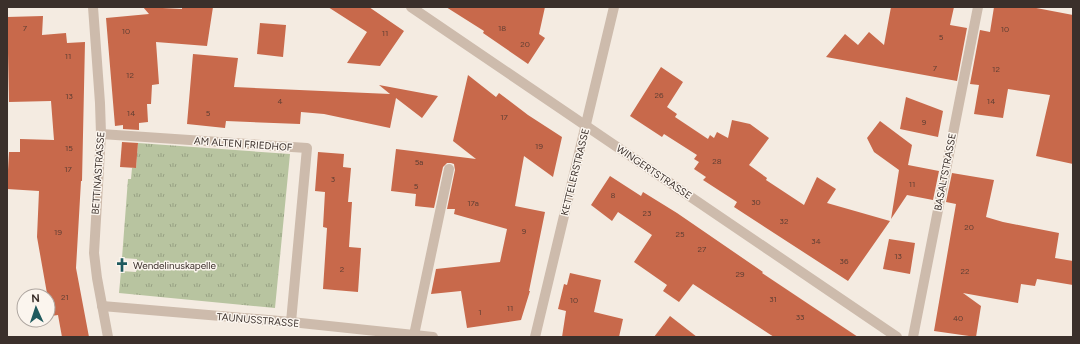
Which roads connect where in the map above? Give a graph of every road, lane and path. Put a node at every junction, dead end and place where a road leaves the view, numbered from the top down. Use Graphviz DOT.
graph roads {
  1 [pos="93,7"];
  2 [pos="411,7"];
  3 [pos="614,7"];
  4 [pos="978,7"];
  5 [pos="586,126"];
  6 [pos="101,134"];
  7 [pos="449,169"];
  8 [pos="102,306"];
  9 [pos="291,322"];
  10 [pos="414,335"];
  11 [pos="108,337"];
  12 [pos="433,337"];
  13 [pos="535,337"];
  14 [pos="897,337"];
  15 [pos="913,337"];
  1 -- 6 [label="street, BETTINASTRASSE"];
  2 -- 5 [label="street, WINGERTSTRASSE"];
  3 -- 5 [label="street, KETTELERSTRASSE"];
  4 -- 15 [label="street, BASALTSTRASSE"];
  5 -- 13 [label="street, KETTELERSTRASSE"];
  5 -- 14 [label="street, WINGERTSTRASSE"];
  6 -- 8 [label="street, BETTINASTRASSE"];
  6 -- 9 [label="street, AM ALTEN FRIEDHOF"];
  7 -- 10 [label="street"];
  8 -- 9 [label="street, TAUNUSSTRASSE"];
  8 -- 11 [label="street, BETTINASTRASSE"];
  9 -- 10 [label="street, TAUNUSSTRASSE"];
  10 -- 12 [label="street, TAUNUSSTRASSE"];
}
